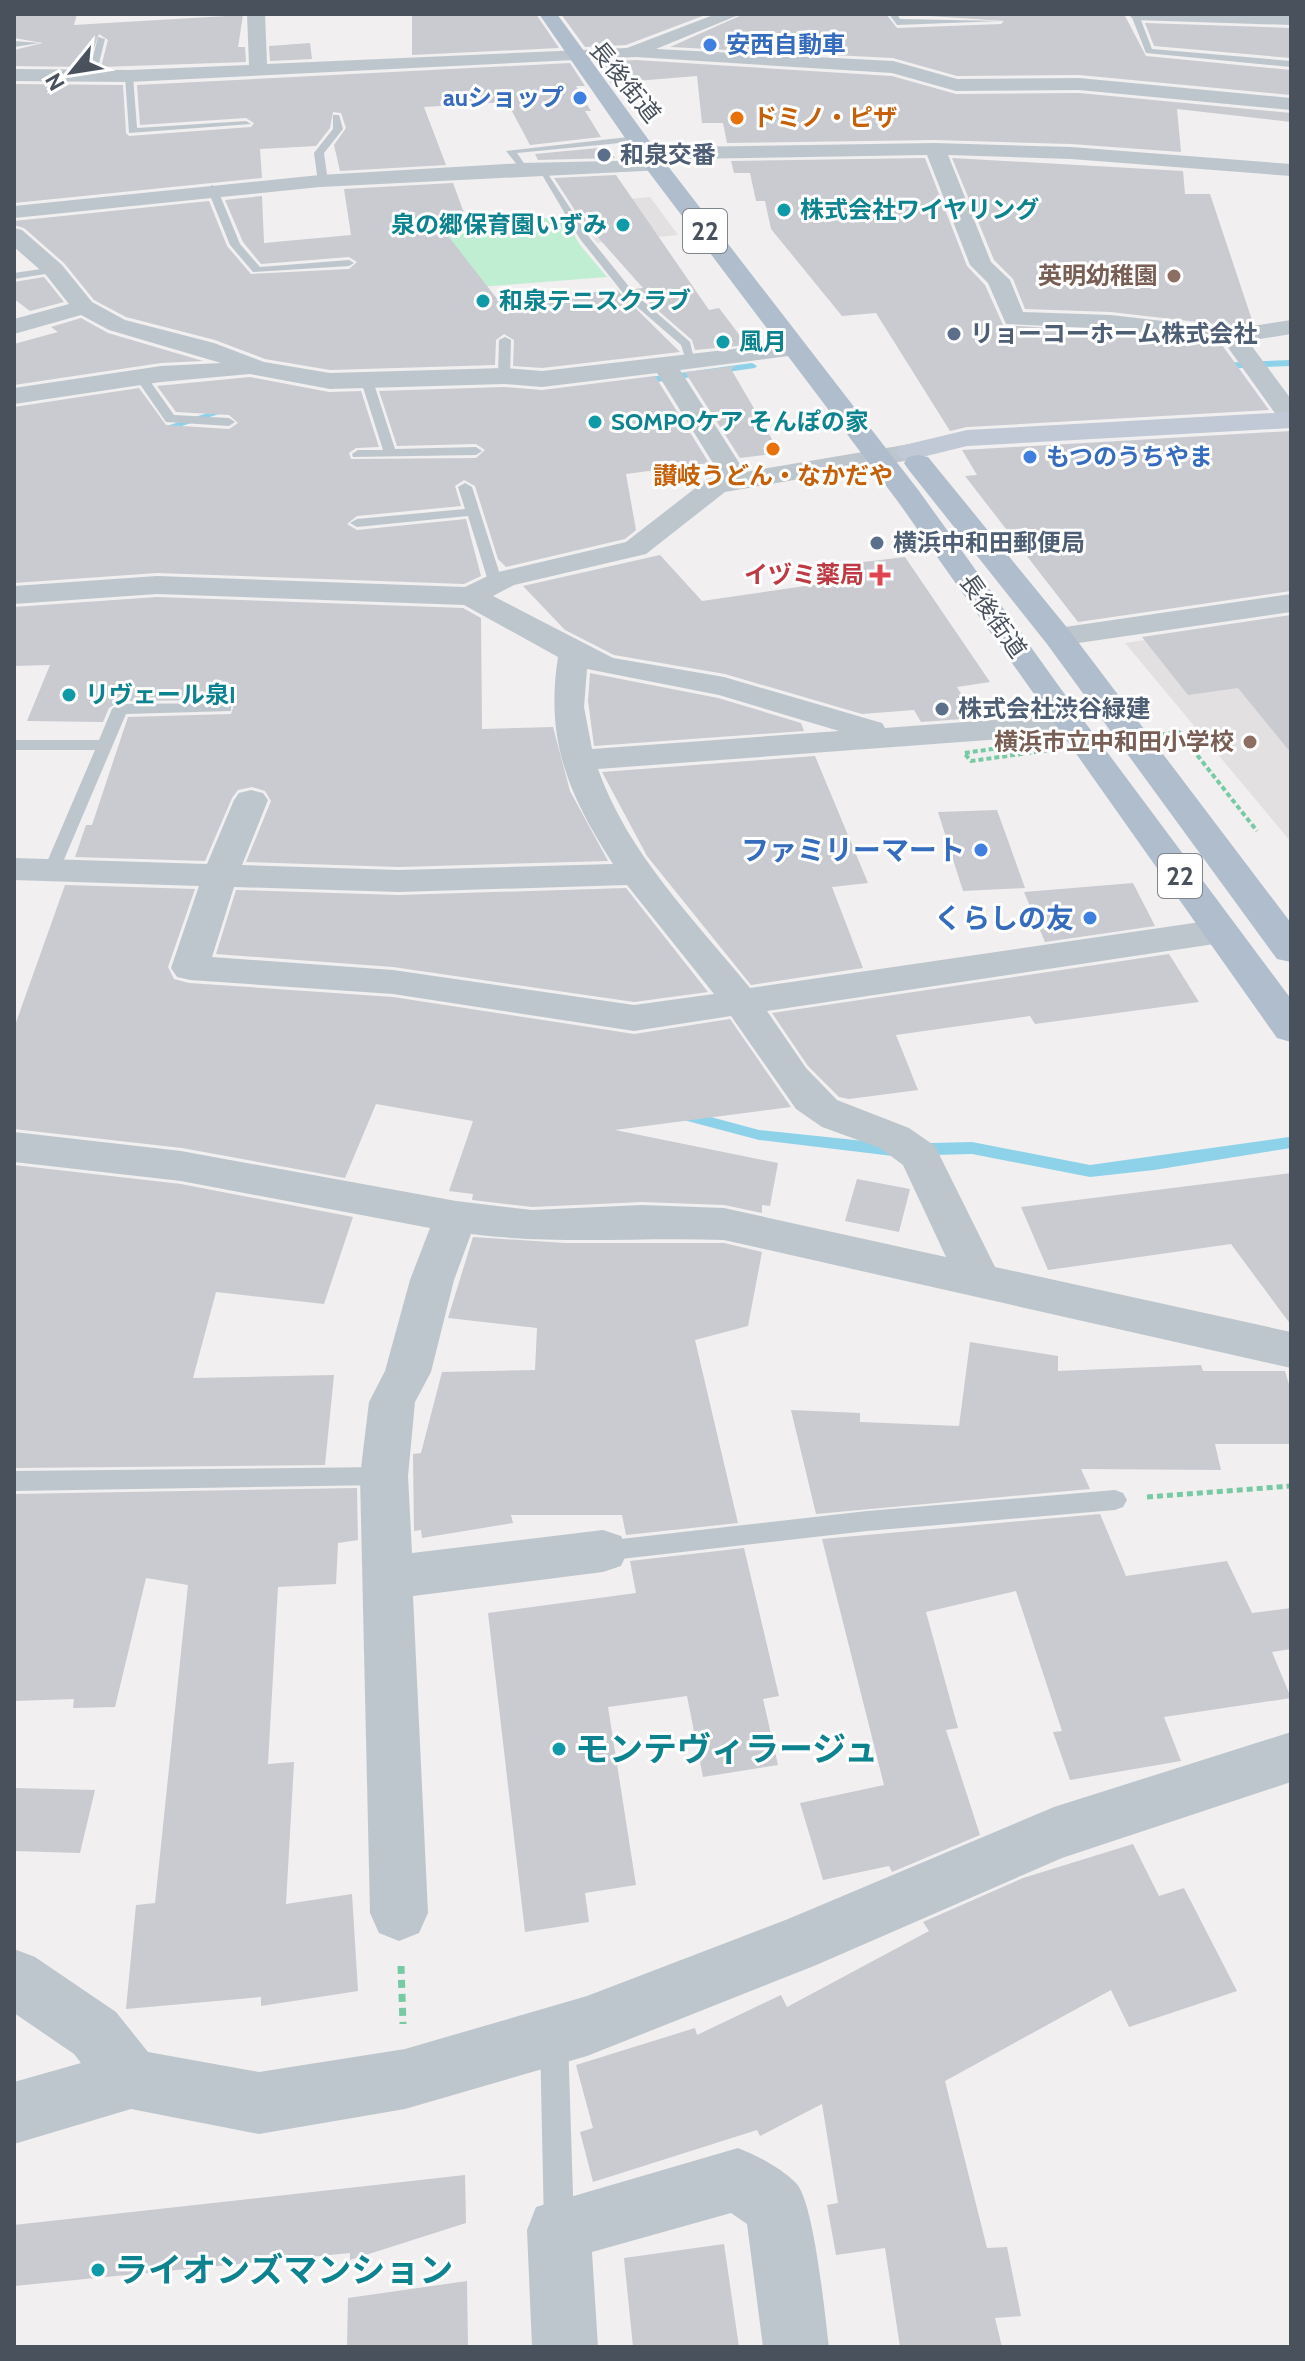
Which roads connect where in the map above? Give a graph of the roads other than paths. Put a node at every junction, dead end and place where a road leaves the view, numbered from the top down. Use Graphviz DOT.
graph roads {
  1 [pos="256,14"];
  2 [pos="548,14"];
  3 [pos="571,14"];
  4 [pos="732,14"];
  5 [pos="893,14"];
  6 [pos="1135,15"];
  7 [pos="1291,20"];
  8 [pos="997,21"];
  9 [pos="101,39"];
  10 [pos="36,43"];
  11 [pos="14,44"];
  12 [pos="630,53"];
  13 [pos="604,55"];
  14 [pos="580,56"];
  15 [pos="1291,64"];
  16 [pos="258,68"];
  17 [pos="14,75"];
  18 [pos="92,76"];
  19 [pos="129,76"];
  20 [pos="623,79"];
  21 [pos="1291,104"];
  22 [pos="336,117"];
  23 [pos="246,124"];
  24 [pos="637,139"];
  25 [pos="677,147"];
  26 [pos="935,149"];
  27 [pos="656,166"];
  28 [pos="532,170"];
  29 [pos="1291,170"];
  30 [pos="697,173"];
  31 [pos="323,182"];
  32 [pos="212,188"];
  33 [pos="14,212"];
  34 [pos="14,235"];
  35 [pos="349,263"];
  36 [pos="54,270"];
  37 [pos="14,276"];
  38 [pos="84,307"];
  39 [pos="14,327"];
  40 [pos="1291,327"];
  41 [pos="505,340"];
  42 [pos="795,349"];
  43 [pos="1246,355"];
  44 [pos="691,360"];
  45 [pos="258,368"];
  46 [pos="669,373"];
  47 [pos="504,376"];
  48 [pos="141,377"];
  49 [pos="367,381"];
  50 [pos="14,396"];
  51 [pos="1291,418"];
  52 [pos="229,422"];
  53 [pos="892,428"];
  54 [pos="476,451"];
  55 [pos="910,452"];
  56 [pos="390,453"];
  57 [pos="358,454"];
  58 [pos="879,459"];
  59 [pos="737,480"];
  60 [pos="465,487"];
  61 [pos="473,512"];
  62 [pos="357,523"];
  63 [pos="483,590"];
  64 [pos="14,595"];
  65 [pos="1291,603"];
  66 [pos="1058,637"];
  67 [pos="574,653"];
  68 [pos="226,708"];
  69 [pos="1059,732"];
  70 [pos="896,738"];
  71 [pos="14,745"];
  72 [pos="105,745"];
  73 [pos="579,760"];
  74 [pos="251,800"];
  75 [pos="14,869"];
  76 [pos="52,869"];
  77 [pos="221,873"];
  78 [pos="635,874"];
  79 [pos="1221,931"];
  80 [pos="1291,950"];
  81 [pos="743,1004"];
  82 [pos="1291,1028"];
  83 [pos="14,1147"];
  84 [pos="456,1217"];
  85 [pos="979,1280"];
  86 [pos="1291,1350"];
  87 [pos="384,1476"];
  88 [pos="14,1481"];
  89 [pos="1115,1500"];
  90 [pos="603,1551"];
  91 [pos="388,1577"];
  92 [pos="1291,1757"];
  93 [pos="399,1913"];
  94 [pos="14,1978"];
  95 [pos="554,2036"];
  96 [pos="131,2079"];
  97 [pos="14,2113"];
  98 [pos="559,2230"];
  99 [pos="565,2347"];
  100 [pos="796,2347"];
  1 -- 16 [label="street"];
  2 -- 14 [label="main road, 長後街道 / 22"];
  3 -- 13 [label="main road, 長後街道"];
  4 -- 12 [label="street"];
  5 -- 8 [label="lane"];
  6 -- 7 [label="street"];
  6 -- 15 [label="lane"];
  9 -- 18 [label="lane"];
  10 -- 11 [label="lane"];
  12 -- 13 [label="street"];
  12 -- 21 [label="street"];
  13 -- 14 [label="street"];
  13 -- 20 [label="main road, 長後街道"];
  14 -- 16 [label="street"];
  14 -- 24 [label="main road, 長後街道 / 22"];
  16 -- 19 [label="street"];
  17 -- 18 [label="street"];
  18 -- 19 [label="street"];
  19 -- 23 [label="lane"];
  22 -- 31 [label="lane"];
  24 -- 27 [label="main road, 長後街道 / 22"];
  24 -- 28 [label="lane"];
  25 -- 26 [label="street"];
  25 -- 30 [label="main road, 22"];
  26 -- 29 [label="street"];
  26 -- 43 [label="street"];
  27 -- 28 [label="street"];
  27 -- 42 [label="main road, 長後街道 / 22"];
  28 -- 31 [label="street"];
  28 -- 44 [label="lane"];
  31 -- 32 [label="street"];
  32 -- 33 [label="street"];
  32 -- 35 [label="lane"];
  34 -- 36 [label="street"];
  36 -- 37 [label="lane"];
  36 -- 38 [label="street"];
  38 -- 39 [label="street"];
  38 -- 45 [label="street"];
  40 -- 43 [label="street"];
  41 -- 47 [label="lane"];
  42 -- 44 [label="street"];
  42 -- 58 [label="main road, 長後街道 / 22"];
  43 -- 51 [label="street"];
  44 -- 46 [label="street"];
  45 -- 48 [label="street"];
  45 -- 49 [label="street"];
  46 -- 47 [label="street"];
  46 -- 59 [label="street"];
  47 -- 49 [label="street"];
  48 -- 50 [label="street"];
  48 -- 52 [label="lane"];
  49 -- 56 [label="lane"];
  51 -- 55 [label="street"];
  53 -- 55 [label="main road, 長後街道 / 22"];
  54 -- 56 [label="lane"];
  55 -- 58 [label="street"];
  55 -- 66 [label="main road, 長後街道 / 22"];
  56 -- 57 [label="lane"];
  58 -- 59 [label="street"];
  58 -- 69 [label="main road, 長後街道 / 22"];
  59 -- 63 [label="street"];
  60 -- 61 [label="lane"];
  61 -- 62 [label="lane"];
  61 -- 63 [label="lane"];
  63 -- 64 [label="street"];
  63 -- 67 [label="street"];
  65 -- 66 [label="street"];
  66 -- 80 [label="main road, 長後街道 / 22"];
  67 -- 70 [label="street"];
  67 -- 73 [label="street"];
  68 -- 72 [label="lane"];
  69 -- 70 [label="street"];
  69 -- 79 [label="main road, 長後街道 / 22"];
  70 -- 73 [label="street"];
  71 -- 72 [label="lane"];
  72 -- 76 [label="lane"];
  73 -- 78 [label="street"];
  74 -- 77 [label="street"];
  75 -- 76 [label="street"];
  76 -- 77 [label="street"];
  77 -- 78 [label="street"];
  77 -- 81 [label="street"];
  78 -- 81 [label="street"];
  79 -- 81 [label="street"];
  79 -- 82 [label="main road, 長後街道 / 22"];
  81 -- 85 [label="street"];
  83 -- 84 [label="street"];
  84 -- 85 [label="street"];
  84 -- 87 [label="street"];
  85 -- 86 [label="street"];
  87 -- 88 [label="lane"];
  87 -- 91 [label="street"];
  89 -- 90 [label="lane"];
  90 -- 91 [label="street"];
  91 -- 93 [label="street"];
  92 -- 95 [label="street"];
  94 -- 96 [label="street"];
  95 -- 96 [label="street"];
  95 -- 98 [label="lane"];
  96 -- 97 [label="street"];
  98 -- 99 [label="street"];
  98 -- 100 [label="street"];
}
